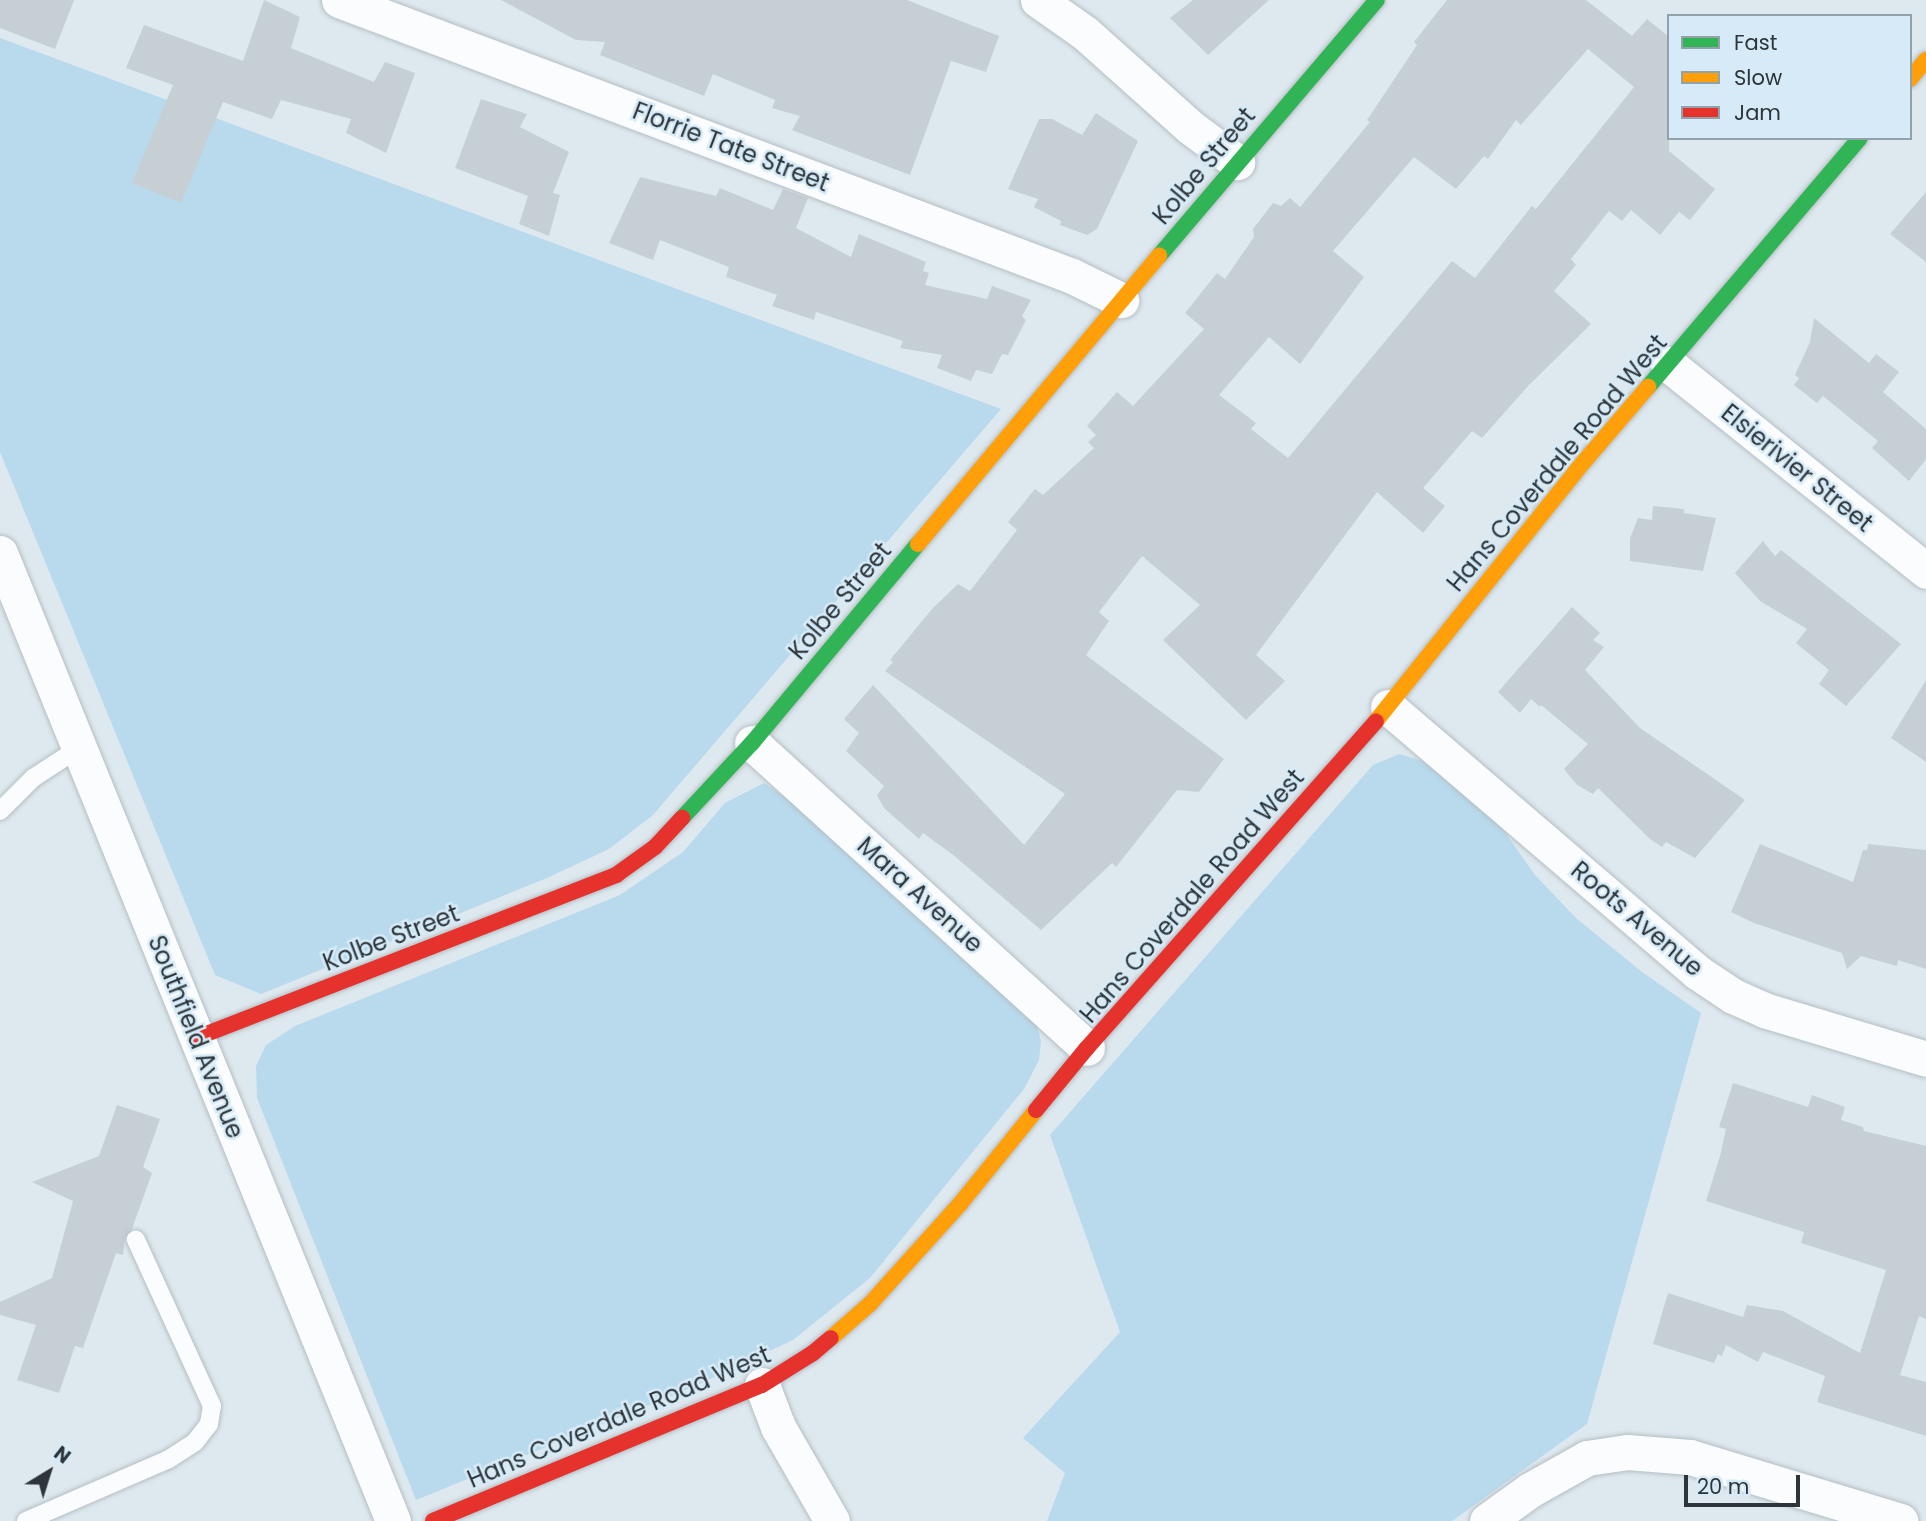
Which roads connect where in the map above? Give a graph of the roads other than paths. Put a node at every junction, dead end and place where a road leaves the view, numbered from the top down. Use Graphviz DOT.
graph roads {
  1 [pos="339,0"];
  2 [pos="1038,0"];
  3 [pos="1377,0"];
  4 [pos="1926,61"];
  5 [pos="1912,77"];
  6 [pos="1858,140"];
  7 [pos="1237,162"];
  8 [pos="1121,300"];
  9 [pos="1668,364"];
  10 [pos="0,553"];
  11 [pos="1926,571"];
  12 [pos="1388,707"];
  13 [pos="752,743"];
  14 [pos="79,748"];
  15 [pos="0,811"];
  16 [pos="196,1038"];
  17 [pos="1087,1048"];
  18 [pos="1926,1059"];
  19 [pos="136,1240"];
  20 [pos="762,1385"];
  21 [pos="26,1521"];
  22 [pos="393,1521"];
  23 [pos="433,1521"];
  24 [pos="832,1521"];
  25 [pos="1487,1521"];
  26 [pos="1900,1521"];
  1 -- 8 [label="street, Florrie Tate Street"];
  2 -- 7 [label="street"];
  3 -- 7 [label="street, Kolbe Street"];
  4 -- 5 [label="street"];
  6 -- 9 [label="street, Hans Coverdale Road West"];
  7 -- 8 [label="street, Kolbe Street"];
  8 -- 13 [label="street, Kolbe Street"];
  9 -- 11 [label="street, Elsierivier Street"];
  9 -- 12 [label="street, Hans Coverdale Road West"];
  10 -- 14 [label="street, Southfield Avenue"];
  12 -- 17 [label="street, Hans Coverdale Road West"];
  12 -- 18 [label="street, Roots Avenue"];
  13 -- 16 [label="street, Kolbe Street"];
  13 -- 17 [label="street, Mara Avenue"];
  14 -- 15 [label="lane"];
  14 -- 16 [label="street, Southfield Avenue"];
  16 -- 22 [label="street, Southfield Avenue"];
  17 -- 20 [label="street, Hans Coverdale Road West"];
  19 -- 21 [label="lane"];
  20 -- 23 [label="street, Hans Coverdale Road West"];
  20 -- 24 [label="street"];
  25 -- 26 [label="street"];
}
